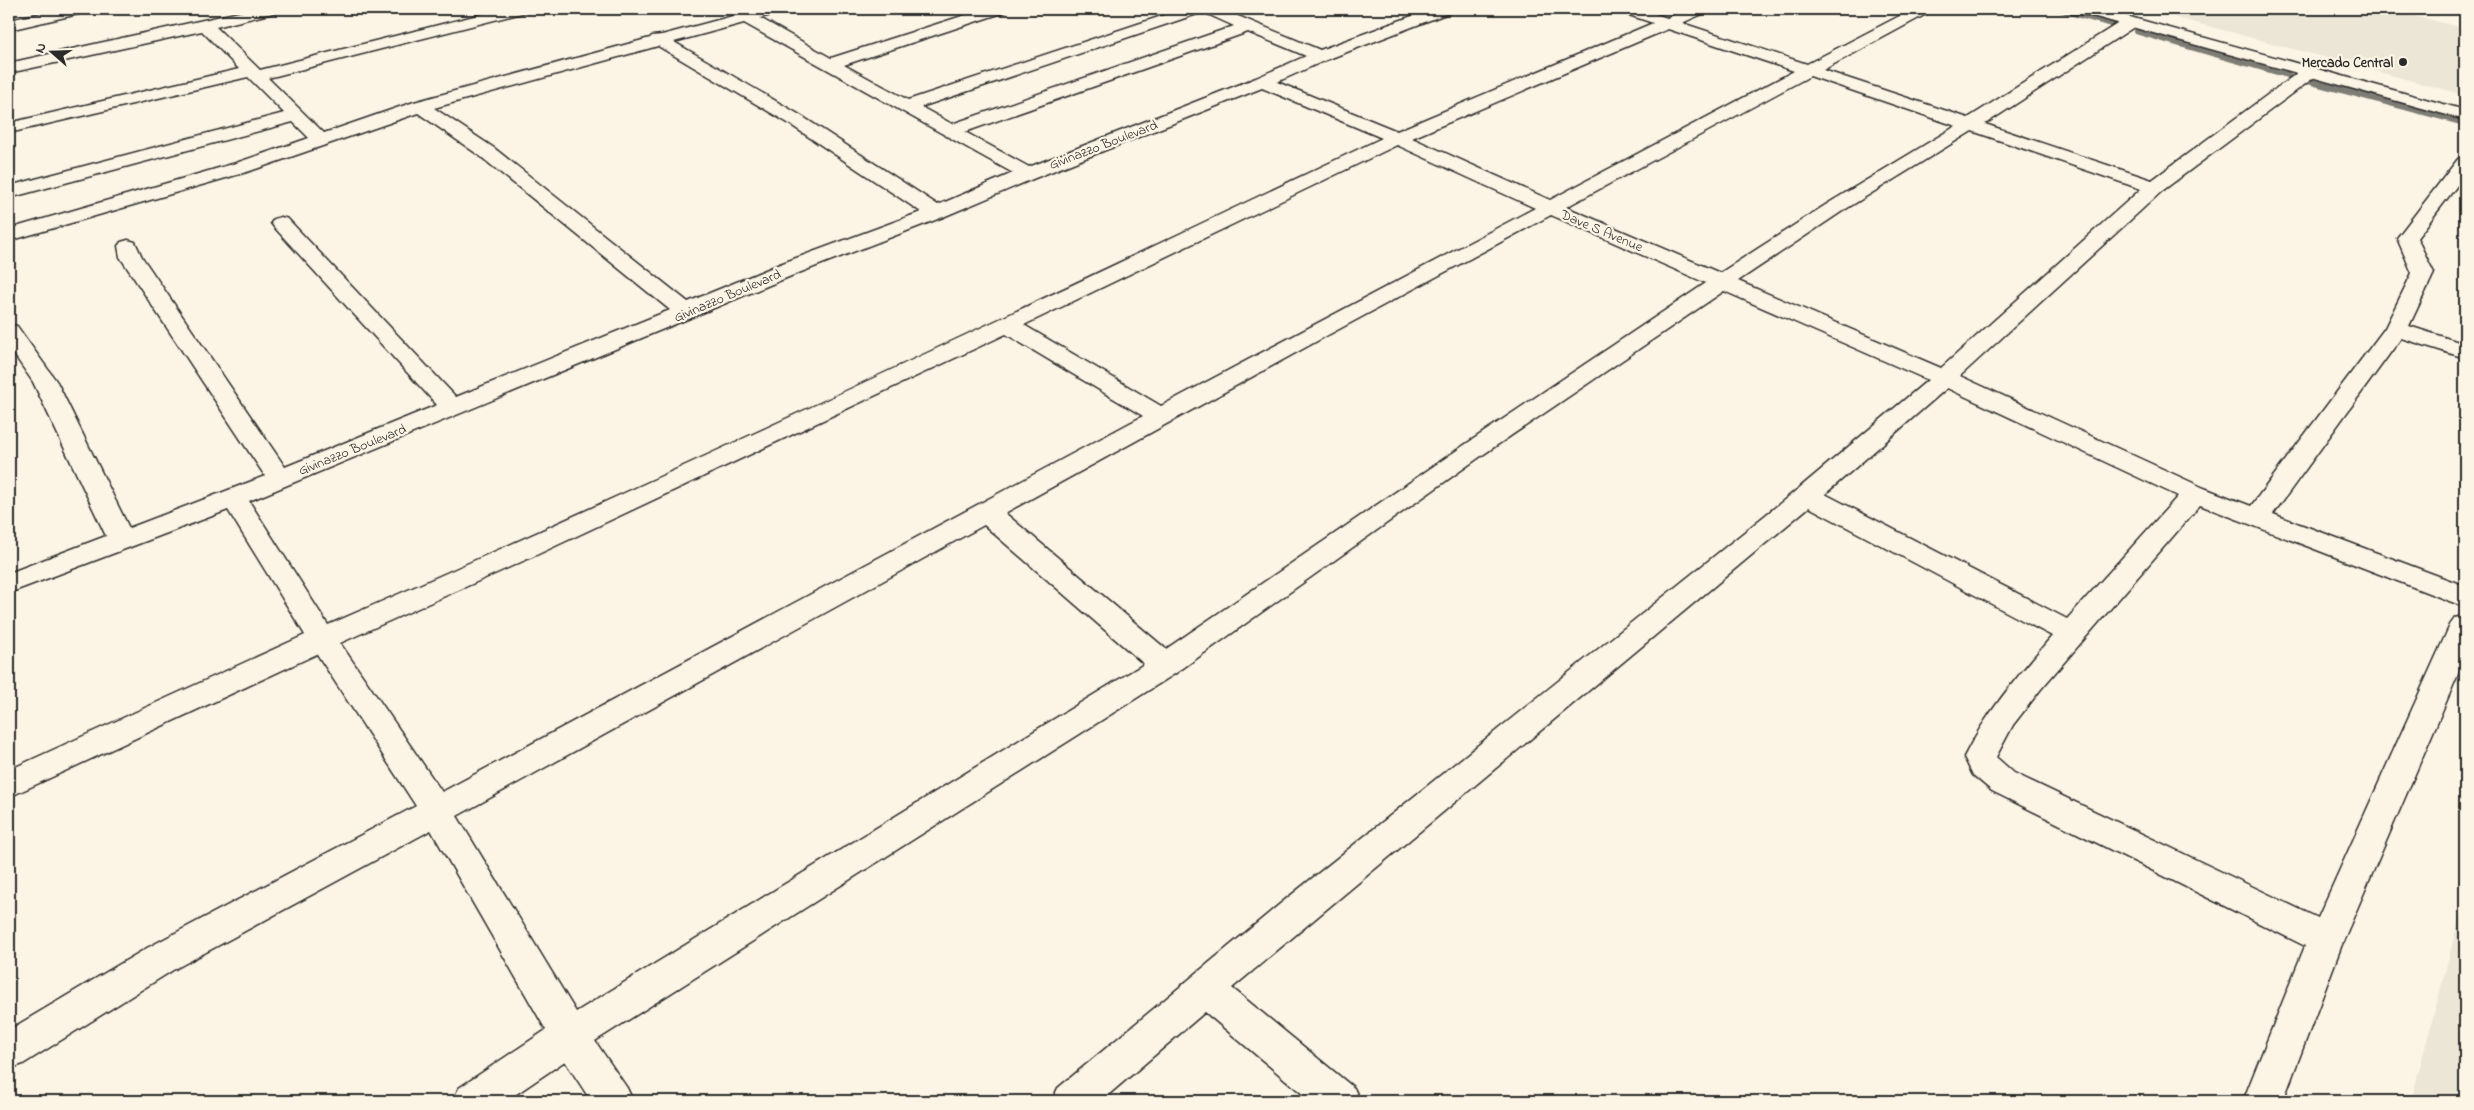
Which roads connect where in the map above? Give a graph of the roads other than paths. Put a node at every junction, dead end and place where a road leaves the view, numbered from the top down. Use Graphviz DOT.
graph roads {
  1 [pos="81,9"];
  2 [pos="267,9"];
  3 [pos="520,9"];
  4 [pos="776,9"];
  5 [pos="999,9"];
  6 [pos="1198,9"];
  7 [pos="1208,9"];
  8 [pos="1446,9"];
  9 [pos="1626,9"];
  10 [pos="1701,9"];
  11 [pos="1924,9"];
  12 [pos="2084,9"];
  13 [pos="746,17"];
  14 [pos="2131,22"];
  15 [pos="9,24"];
  16 [pos="1669,24"];
  17 [pos="205,25"];
  18 [pos="1249,26"];
  19 [pos="658,39"];
  20 [pos="1320,56"];
  21 [pos="832,63"];
  22 [pos="9,68"];
  23 [pos="1808,70"];
  24 [pos="2310,72"];
  25 [pos="254,73"];
  26 [pos="1262,82"];
  27 [pos="420,106"];
  28 [pos="908,106"];
  29 [pos="2465,115"];
  30 [pos="294,116"];
  31 [pos="1970,125"];
  32 [pos="9,128"];
  33 [pos="952,130"];
  34 [pos="1398,138"];
  35 [pos="321,140"];
  36 [pos="2465,163"];
  37 [pos="1028,174"];
  38 [pos="2155,188"];
  39 [pos="9,192"];
  40 [pos="1551,208"];
  41 [pos="936,214"];
  42 [pos="281,223"];
  43 [pos="9,235"];
  44 [pos="128,246"];
  45 [pos="1722,282"];
  46 [pos="686,312"];
  47 [pos="1007,325"];
  48 [pos="2396,329"];
  49 [pos="9,331"];
  50 [pos="2465,351"];
  51 [pos="1944,378"];
  52 [pos="453,408"];
  53 [pos="1160,416"];
  54 [pos="280,479"];
  55 [pos="2194,494"];
  56 [pos="1808,495"];
  57 [pos="234,498"];
  58 [pos="985,511"];
  59 [pos="2256,518"];
  60 [pos="121,540"];
  61 [pos="9,583"];
  62 [pos="2465,597"];
  63 [pos="2465,624"];
  64 [pos="2070,634"];
  65 [pos="322,638"];
  66 [pos="1165,665"];
  67 [pos="9,784"];
  68 [pos="437,811"];
  69 [pos="2326,939"];
  70 [pos="1205,989"];
  71 [pos="570,1036"];
  72 [pos="9,1051"];
  73 [pos="473,1101"];
  74 [pos="613,1101"];
  75 [pos="1072,1101"];
  76 [pos="1340,1101"];
  77 [pos="2263,1101"];
  1 -- 15 [label="street"];
  2 -- 17 [label="street"];
  3 -- 25 [label="street"];
  4 -- 13 [label="street"];
  5 -- 21 [label="street"];
  6 -- 28 [label="street"];
  7 -- 18 [label="street"];
  8 -- 20 [label="street, Givinazzo Boulevard"];
  9 -- 16 [label="street"];
  10 -- 16 [label="street"];
  11 -- 23 [label="street"];
  12 -- 14 [label="street"];
  13 -- 19 [label="street"];
  13 -- 21 [label="street"];
  14 -- 24 [label="street"];
  14 -- 31 [label="street"];
  16 -- 23 [label="street"];
  16 -- 34 [label="street"];
  17 -- 22 [label="street"];
  17 -- 25 [label="street"];
  18 -- 20 [label="street"];
  18 -- 33 [label="street"];
  19 -- 27 [label="street"];
  19 -- 41 [label="street"];
  20 -- 26 [label="street, Givinazzo Boulevard"];
  21 -- 28 [label="street"];
  23 -- 31 [label="street"];
  23 -- 40 [label="street"];
  24 -- 29 [label="street"];
  24 -- 38 [label="street"];
  25 -- 30 [label="street"];
  25 -- 32 [label="street"];
  26 -- 34 [label="street, Dave S Avenue"];
  26 -- 37 [label="street, Givinazzo Boulevard"];
  27 -- 35 [label="street"];
  27 -- 46 [label="street"];
  28 -- 33 [label="street"];
  30 -- 35 [label="street"];
  30 -- 39 [label="street"];
  31 -- 38 [label="street"];
  31 -- 45 [label="street"];
  33 -- 37 [label="street"];
  34 -- 40 [label="street, Dave S Avenue"];
  34 -- 47 [label="street"];
  35 -- 43 [label="street"];
  36 -- 48 [label="street"];
  37 -- 41 [label="street, Givinazzo Boulevard"];
  38 -- 51 [label="street"];
  40 -- 45 [label="street, Dave S Avenue"];
  40 -- 53 [label="street"];
  41 -- 46 [label="street, Givinazzo Boulevard"];
  42 -- 52 [label="street"];
  44 -- 54 [label="street"];
  45 -- 51 [label="street, Dave S Avenue"];
  45 -- 66 [label="street"];
  46 -- 52 [label="street, Givinazzo Boulevard"];
  47 -- 53 [label="street"];
  47 -- 65 [label="street"];
  48 -- 50 [label="street"];
  48 -- 59 [label="street"];
  49 -- 60 [label="street"];
  51 -- 55 [label="street, Dave S Avenue"];
  51 -- 56 [label="street"];
  52 -- 54 [label="street, Givinazzo Boulevard"];
  53 -- 58 [label="street"];
  54 -- 57 [label="street, Givinazzo Boulevard"];
  55 -- 59 [label="street, Dave S Avenue"];
  55 -- 64 [label="street"];
  56 -- 64 [label="street"];
  56 -- 70 [label="street"];
  57 -- 60 [label="street, Givinazzo Boulevard"];
  57 -- 65 [label="street"];
  58 -- 66 [label="street"];
  58 -- 68 [label="street"];
  59 -- 62 [label="street, Dave S Avenue"];
  60 -- 61 [label="street, Givinazzo Boulevard"];
  63 -- 69 [label="street"];
  64 -- 69 [label="street"];
  65 -- 67 [label="street"];
  65 -- 68 [label="street"];
  66 -- 71 [label="street"];
  68 -- 71 [label="street"];
  68 -- 72 [label="street"];
  69 -- 77 [label="street"];
  70 -- 75 [label="street"];
  70 -- 76 [label="street"];
  71 -- 73 [label="street"];
  71 -- 74 [label="street"];
}
